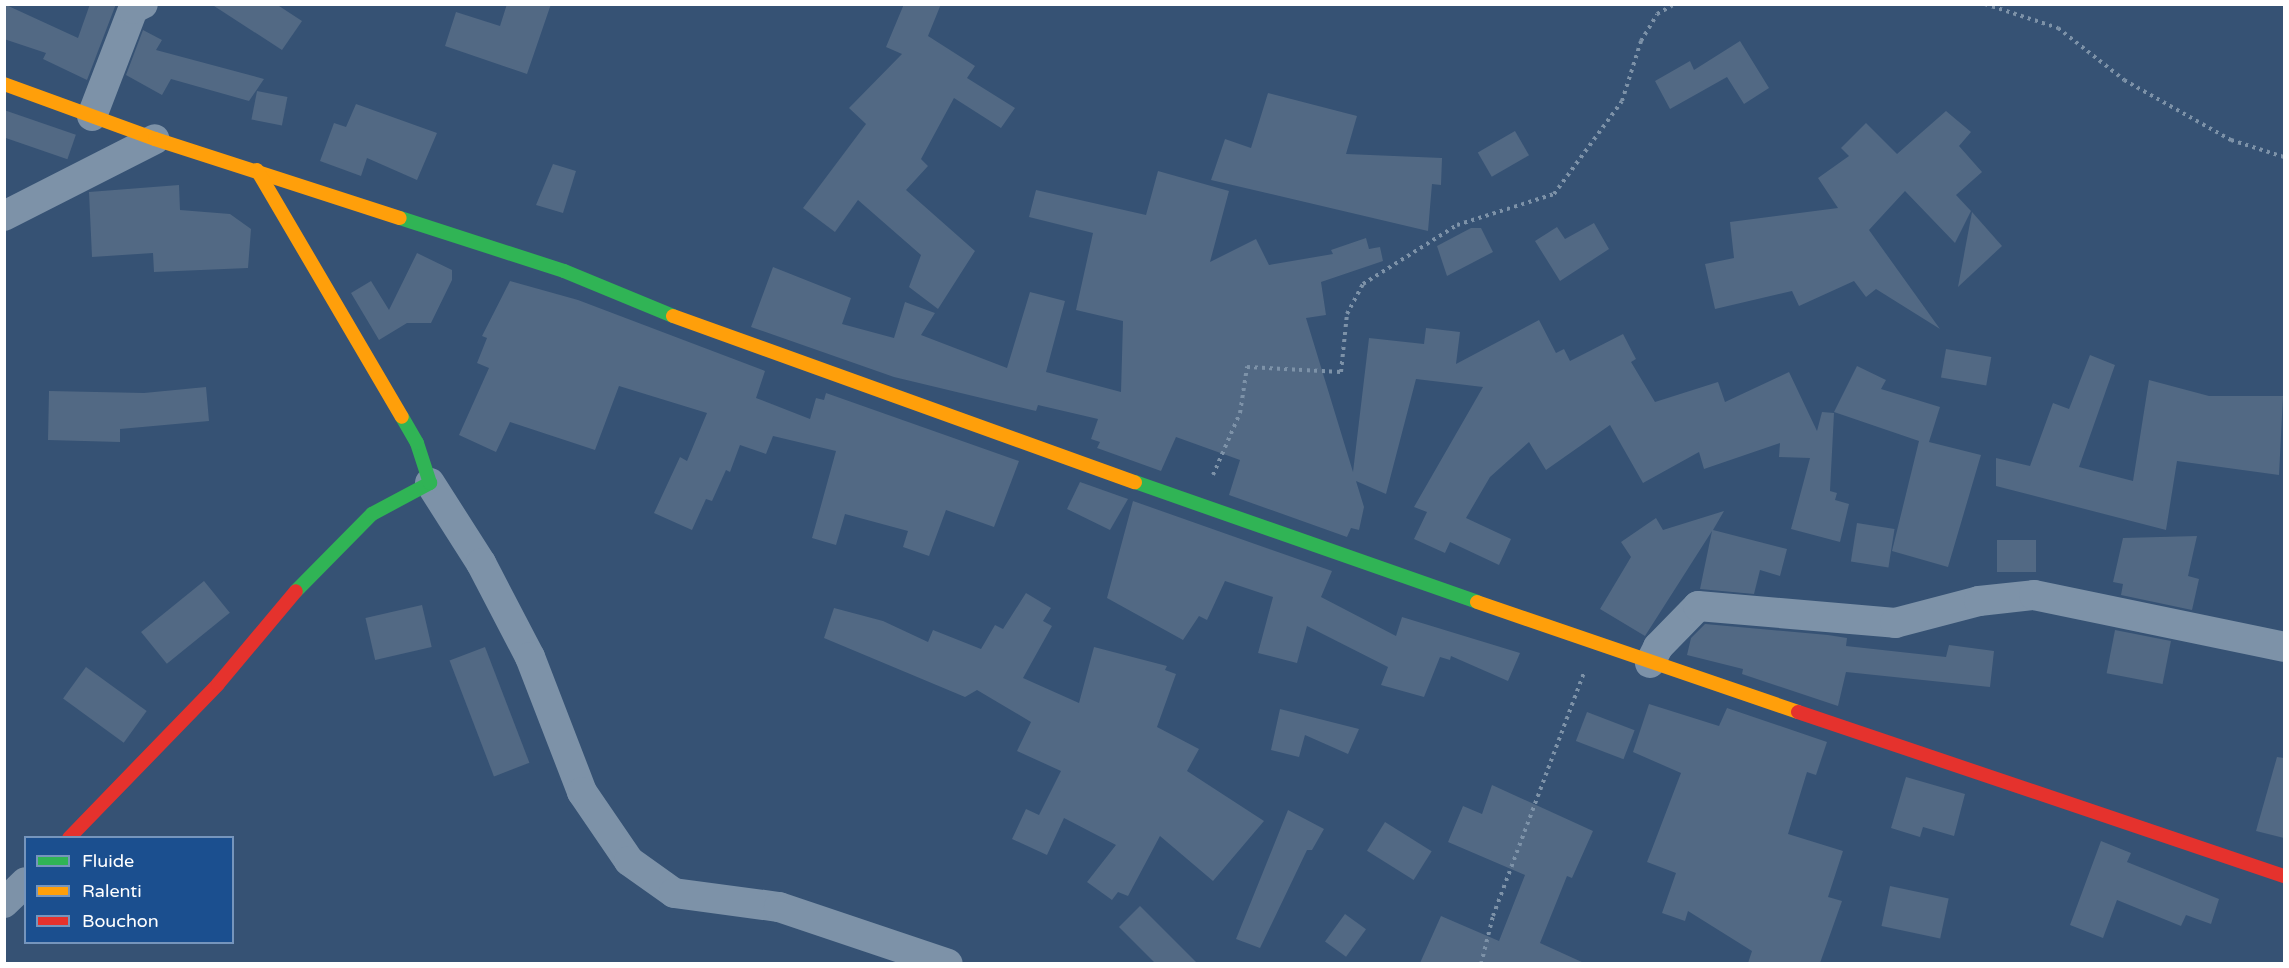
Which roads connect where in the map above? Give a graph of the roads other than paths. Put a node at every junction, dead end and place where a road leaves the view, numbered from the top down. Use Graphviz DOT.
graph roads {
  1 [pos="143,4"];
  2 [pos="4,84"];
  3 [pos="92,116"];
  4 [pos="155,139"];
  5 [pos="257,170"];
  6 [pos="4,216"];
  7 [pos="430,483"];
  8 [pos="2284,646"];
  9 [pos="1650,663"];
  10 [pos="70,836"];
  11 [pos="2284,876"];
  12 [pos="24,884"];
  13 [pos="4,903"];
  14 [pos="948,963"];
  1 -- 3 [label="street"];
  2 -- 3 [label="street"];
  3 -- 4 [label="street"];
  4 -- 5 [label="street"];
  4 -- 6 [label="street"];
  5 -- 7 [label="street"];
  5 -- 9 [label="street"];
  7 -- 10 [label="street"];
  7 -- 14 [label="street"];
  8 -- 9 [label="street"];
  9 -- 11 [label="street"];
  12 -- 13 [label="street"];
}
